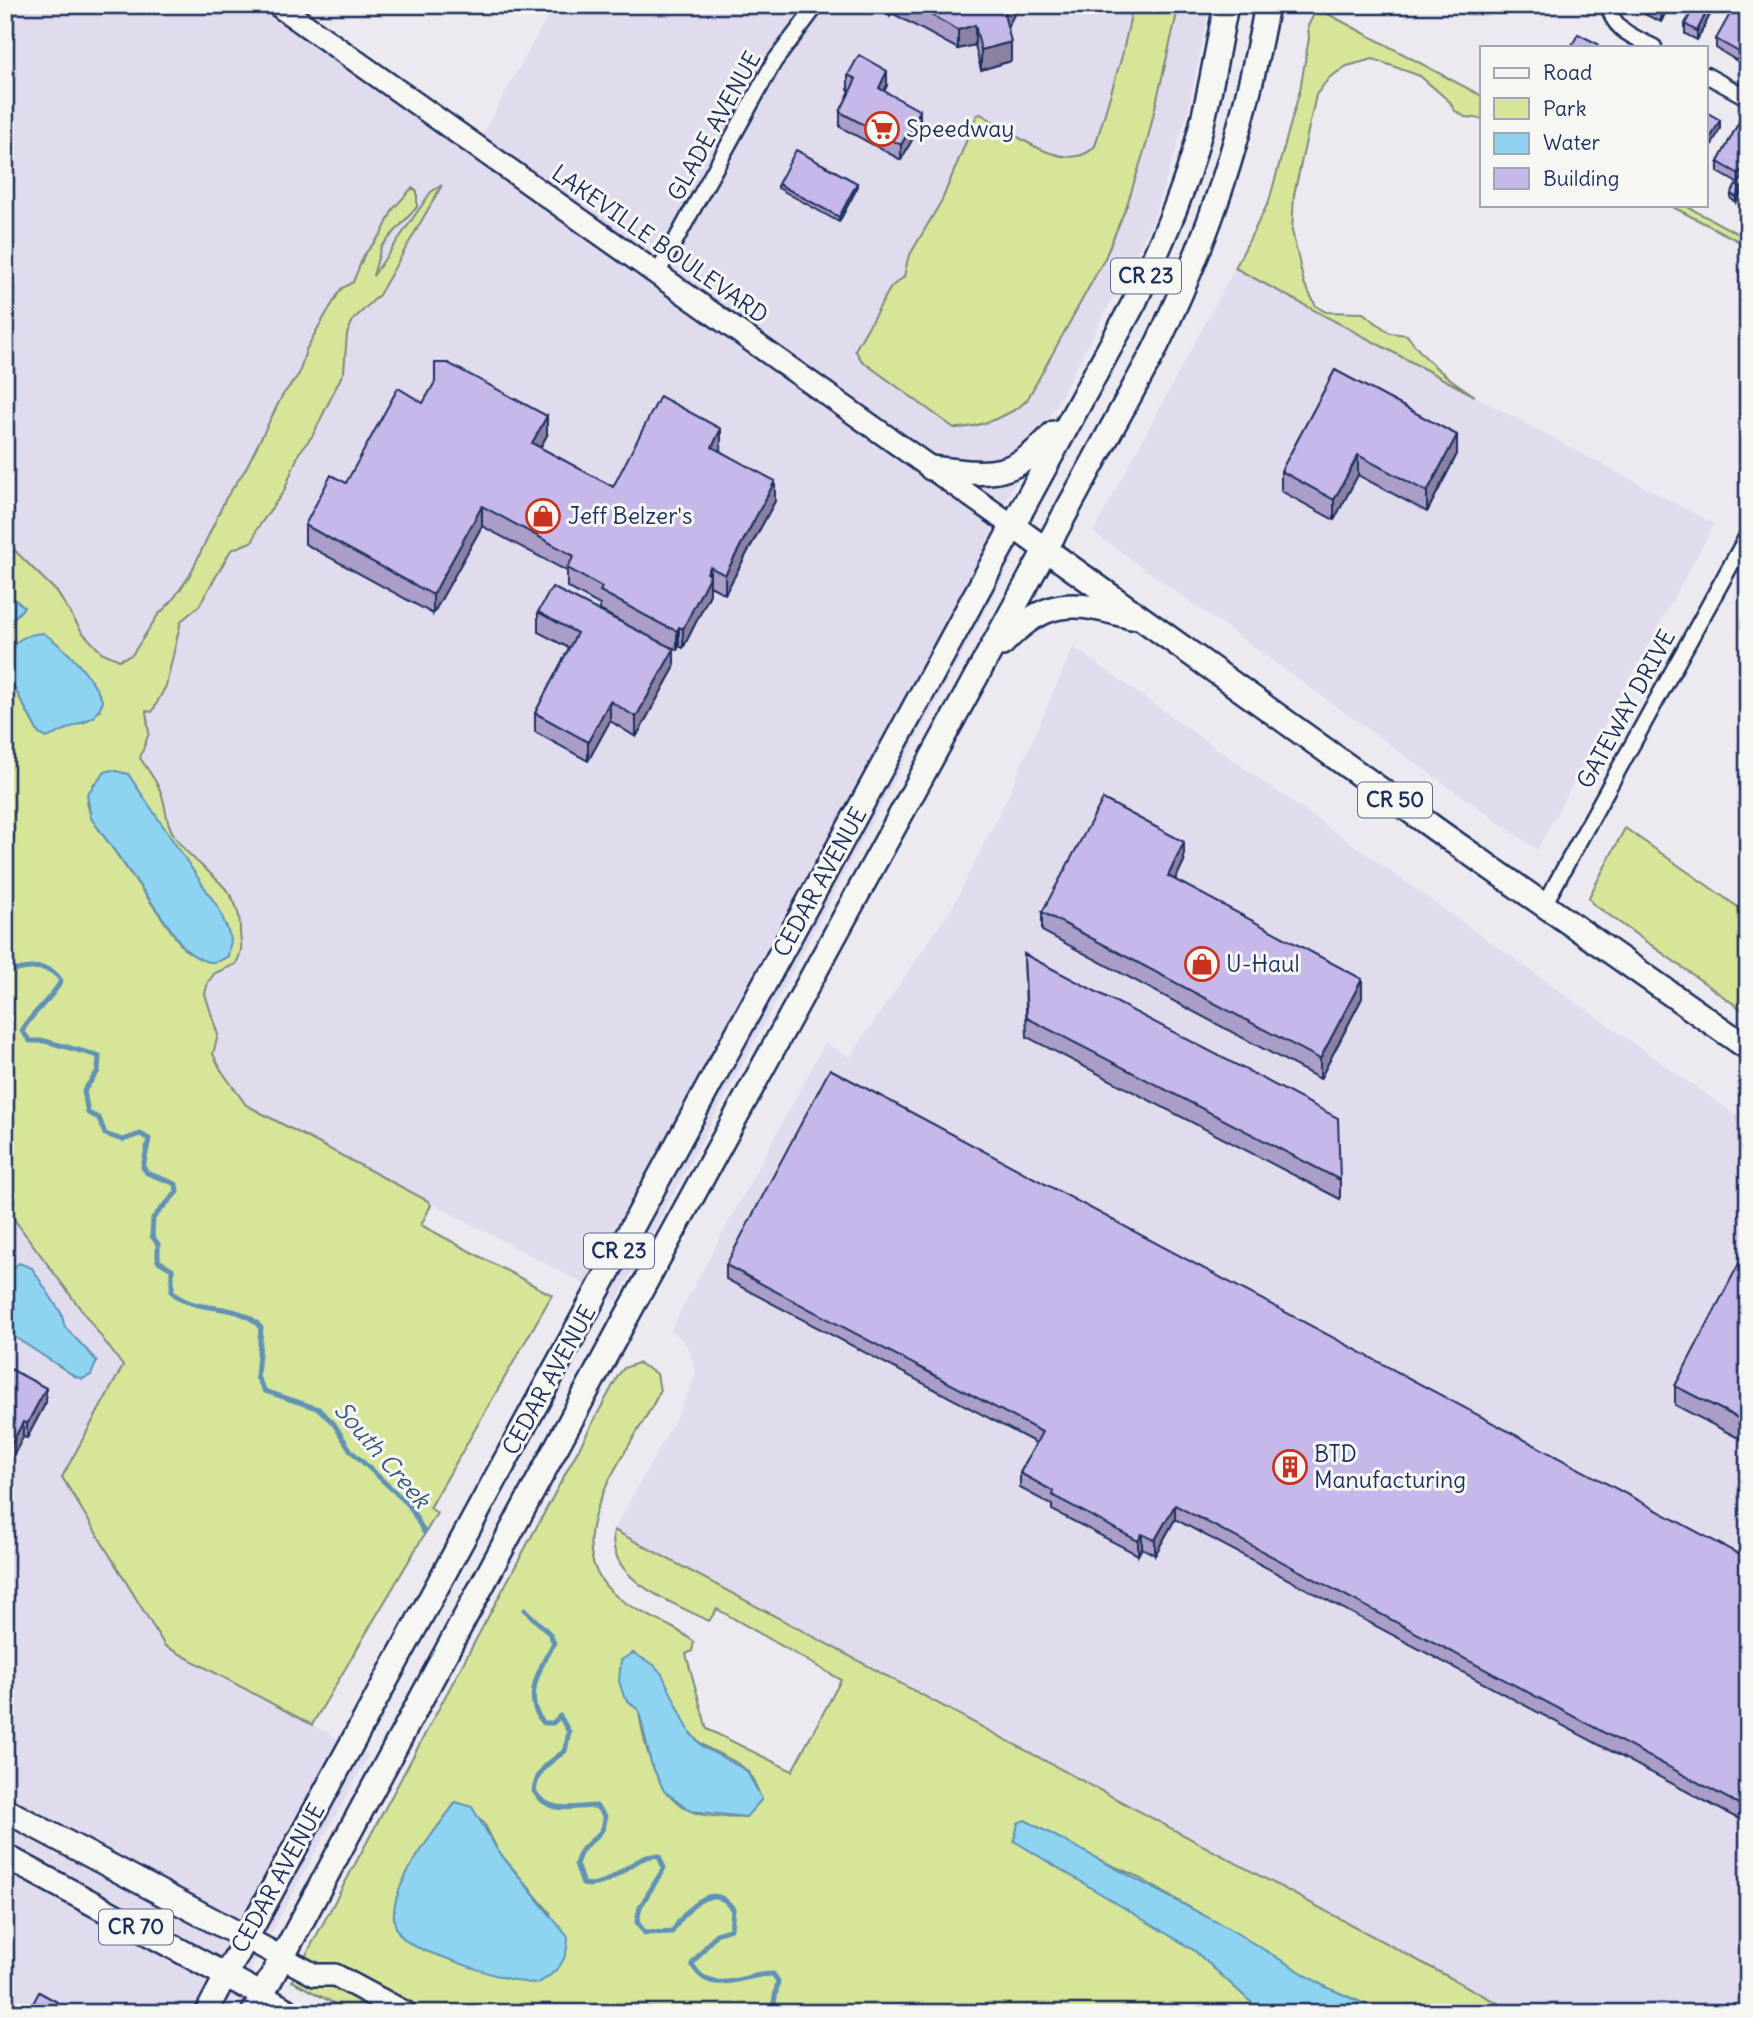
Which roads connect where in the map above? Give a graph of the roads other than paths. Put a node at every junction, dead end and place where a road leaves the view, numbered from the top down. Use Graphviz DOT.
graph roads {
  1 [pos="277,5"];
  2 [pos="817,5"];
  3 [pos="1226,5"];
  4 [pos="1267,5"];
  5 [pos="1609,5"];
  6 [pos="1652,46"];
  7 [pos="1708,76"];
  8 [pos="1748,98"];
  9 [pos="657,274"];
  10 [pos="1078,407"];
  11 [pos="931,468"];
  12 [pos="1013,526"];
  13 [pos="1748,534"];
  14 [pos="1046,549"];
  15 [pos="1147,621"];
  16 [pos="983,664"];
  17 [pos="1544,905"];
  18 [pos="1748,1048"];
  19 [pos="5,1810"];
  20 [pos="5,1856"];
  21 [pos="246,1938"];
  22 [pos="281,1958"];
  23 [pos="226,1975"];
  24 [pos="257,2004"];
  25 [pos="206,2013"];
  26 [pos="293,2013"];
  27 [pos="406,2013"];
  1 -- 9 [label="street, LAKEVILLE BOULEVARD"];
  2 -- 9 [label="street, GLADE AVENUE"];
  3 -- 10 [label="main road, CR 23"];
  4 -- 14 [label="main road, CR 23"];
  5 -- 6 [label="street"];
  7 -- 8 [label="street"];
  9 -- 11 [label="street, LAKEVILLE BOULEVARD"];
  10 -- 11 [label="main road"];
  10 -- 12 [label="main road, CR 23"];
  11 -- 12 [label="street, LAKEVILLE BOULEVARD"];
  12 -- 14 [label="main road, CR 50"];
  12 -- 21 [label="main road, CEDAR AVENUE / CR 23"];
  13 -- 17 [label="street, GATEWAY DRIVE"];
  14 -- 15 [label="main road, CR 50"];
  14 -- 16 [label="main road, CEDAR AVENUE / CR 23"];
  15 -- 16 [label="main road"];
  15 -- 17 [label="main road, CR 50"];
  16 -- 22 [label="main road, CEDAR AVENUE / CR 23"];
  17 -- 18 [label="main road, CR 50"];
  19 -- 21 [label="main road, CR 70"];
  20 -- 23 [label="main road, CR 70"];
  21 -- 22 [label="street"];
  21 -- 23 [label="main road, CEDAR AVENUE / CR 23"];
  22 -- 24 [label="main road, CEDAR AVENUE / CR 23"];
  22 -- 27 [label="street"];
  23 -- 24 [label="main road, CR 70"];
  23 -- 25 [label="street, CEDAR AVENUE / CR 23"];
  24 -- 26 [label="street"];
}
